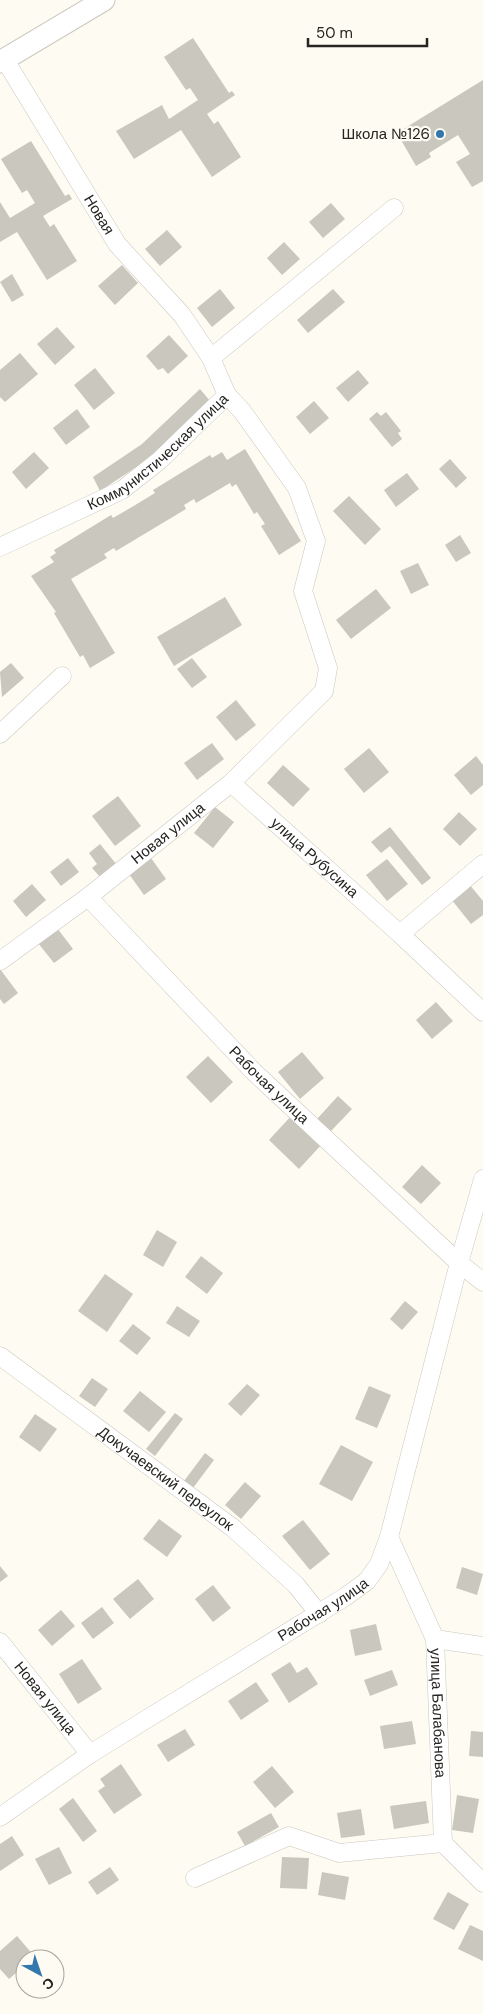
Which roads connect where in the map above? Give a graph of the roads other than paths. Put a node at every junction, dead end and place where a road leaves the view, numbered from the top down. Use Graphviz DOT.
graph roads {
  1 [pos="104,0"];
  2 [pos="2,61"];
  3 [pos="394,208"];
  4 [pos="211,358"];
  5 [pos="227,395"];
  6 [pos="0,547"];
  7 [pos="62,676"];
  8 [pos="0,734"];
  9 [pos="231,783"];
  10 [pos="483,864"];
  11 [pos="88,897"];
  12 [pos="400,934"];
  13 [pos="0,961"];
  14 [pos="483,1012"];
  15 [pos="483,1179"];
  16 [pos="459,1264"];
  17 [pos="483,1282"];
  18 [pos="0,1356"];
  19 [pos="388,1537"];
  20 [pos="319,1614"];
  21 [pos="435,1639"];
  22 [pos="0,1642"];
  23 [pos="483,1646"];
  24 [pos="90,1754"];
  25 [pos="0,1817"];
  26 [pos="443,1843"];
  27 [pos="195,1878"];
  28 [pos="483,1884"];
  1 -- 2 [label="main road"];
  2 -- 4 [label="street, Новая"];
  3 -- 4 [label="street"];
  4 -- 5 [label="street, Коммунистическая улица"];
  5 -- 6 [label="street, Коммунистическая улица"];
  5 -- 9 [label="street, Новая улица"];
  7 -- 8 [label="street"];
  9 -- 11 [label="street, Новая улица"];
  9 -- 12 [label="street, улица Рубусина"];
  10 -- 12 [label="street"];
  11 -- 13 [label="street, Новая улица"];
  11 -- 16 [label="street, Рабочая улица"];
  12 -- 14 [label="street, улица Рубусина"];
  15 -- 16 [label="street, Рабочая улица"];
  16 -- 17 [label="street, Рабочая улица"];
  16 -- 19 [label="street, Рабочая улица"];
  18 -- 20 [label="street, Докучаевский переулок"];
  19 -- 20 [label="street, Рабочая улица"];
  19 -- 21 [label="street, улица Балабанова"];
  20 -- 24 [label="street, Рабочая улица"];
  21 -- 23 [label="street"];
  21 -- 26 [label="street, улица Балабанова"];
  22 -- 24 [label="street, Новая улица"];
  24 -- 25 [label="street, Рабочая улица"];
  26 -- 27 [label="street"];
  26 -- 28 [label="street"];
}
